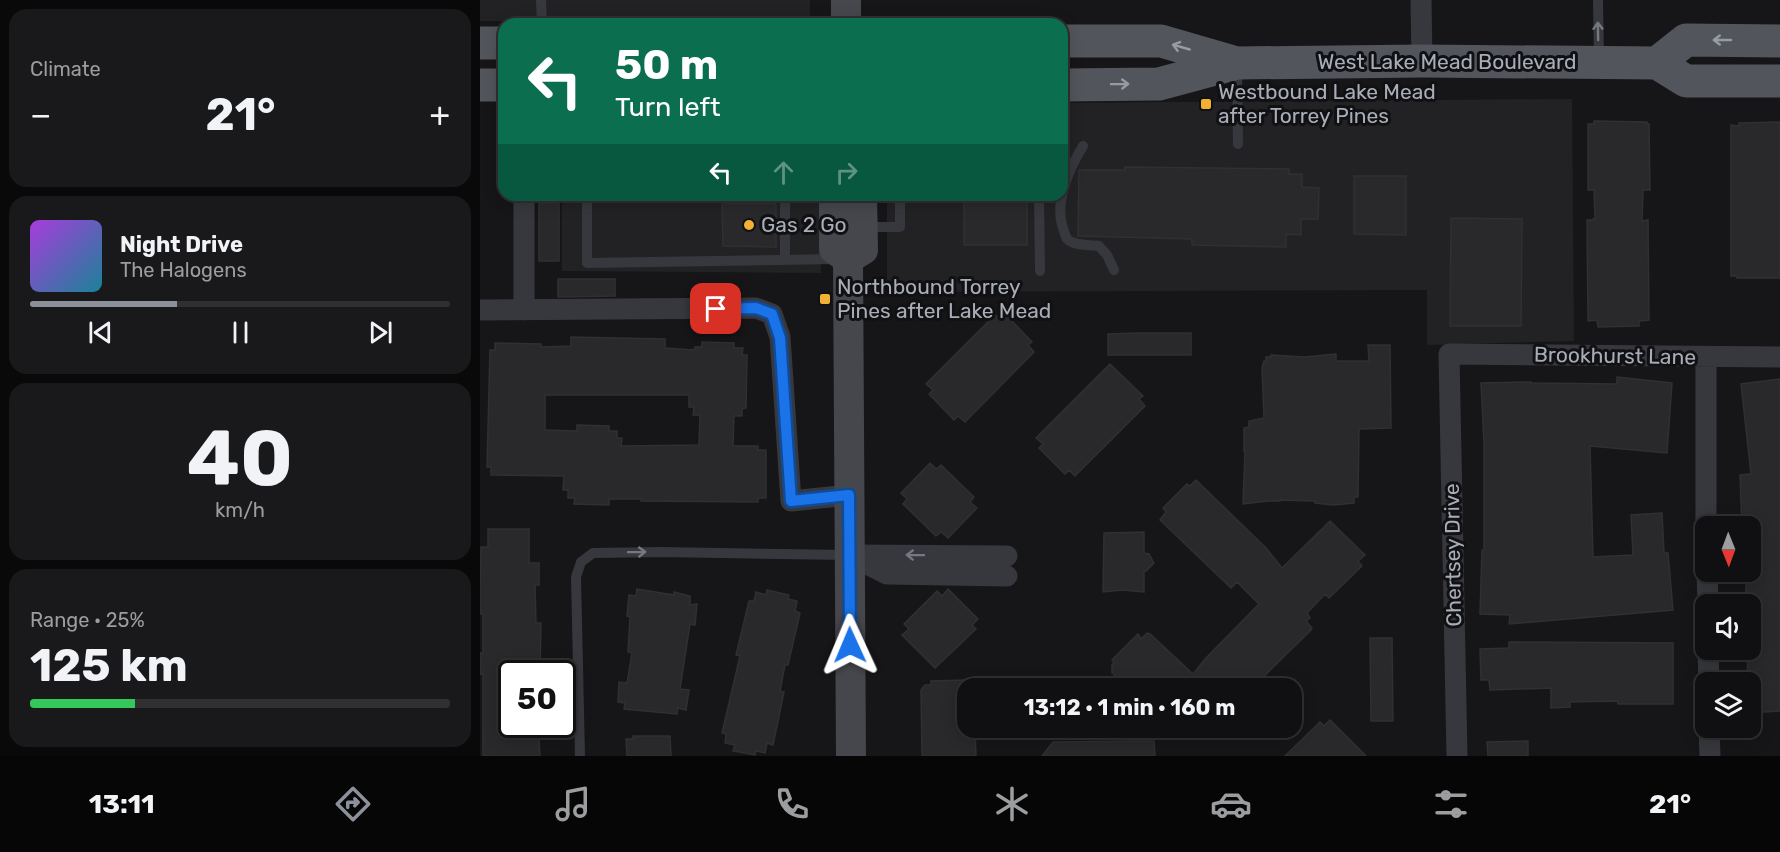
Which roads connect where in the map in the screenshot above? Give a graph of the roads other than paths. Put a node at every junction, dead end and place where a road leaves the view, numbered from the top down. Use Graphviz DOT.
graph roads {
  1 [pos="541,0"];
  2 [pos="846,0"];
  3 [pos="1421,0"];
  4 [pos="1598,0"];
  5 [pos="542,18"];
  6 [pos="846,18"];
  7 [pos="1068,41"];
  8 [pos="1780,41"];
  9 [pos="480,43"];
  10 [pos="498,44"];
  11 [pos="1422,61"];
  12 [pos="1237,63"];
  13 [pos="1599,63"];
  14 [pos="1657,63"];
  15 [pos="1780,81"];
  16 [pos="480,85"];
  17 [pos="498,85"];
  18 [pos="1068,85"];
  19 [pos="1238,144"];
  20 [pos="1083,146"];
  21 [pos="1068,178"];
  22 [pos="524,201"];
  23 [pos="587,201"];
  24 [pos="784,201"];
  25 [pos="834,201"];
  26 [pos="862,201"];
  27 [pos="900,201"];
  28 [pos="1039,201"];
  29 [pos="1062,201"];
  30 [pos="862,227"];
  31 [pos="848,259"];
  32 [pos="785,260"];
  33 [pos="1114,270"];
  34 [pos="1040,271"];
  35 [pos="480,310"];
  36 [pos="524,310"];
  37 [pos="1449,354"];
  38 [pos="1706,357"];
  39 [pos="1780,357"];
  40 [pos="849,495"];
  41 [pos="1706,516"];
  42 [pos="849,555"];
  43 [pos="1007,566"];
  44 [pos="1709,738"];
  45 [pos="580,756"];
  46 [pos="851,756"];
  47 [pos="1457,756"];
  48 [pos="1710,756"];
  1 -- 5 [label="lane"];
  2 -- 6 [label="main road"];
  3 -- 11 [label="street"];
  13 -- 4 [label="lane, one-way"];
  12 -- 7 [label="main road, West Lake Mead Boulevard, one-way"];
  8 -- 14 [label="main road, one-way"];
  9 -- 10 [label="main road"];
  11 -- 12 [label="main road, West Lake Mead Boulevard"];
  11 -- 13 [label="main road, West Lake Mead Boulevard"];
  18 -- 12 [label="main road, West Lake Mead Boulevard, one-way"];
  12 -- 19 [label="lane"];
  13 -- 14 [label="main road, West Lake Mead Boulevard"];
  14 -- 15 [label="main road"];
  16 -- 17 [label="main road"];
  20 -- 21 [label="lane"];
  22 -- 36 [label="street"];
  23 -- 32 [label="lane"];
  24 -- 32 [label="lane"];
  25 -- 31 [label="main road"];
  26 -- 30 [label="main road"];
  27 -- 30 [label="lane"];
  28 -- 34 [label="lane"];
  29 -- 33 [label="lane"];
  30 -- 31 [label="main road"];
  31 -- 32 [label="lane"];
  31 -- 40 [label="main road"];
  35 -- 36 [label="street"];
  36 -- 40 [label="street"];
  37 -- 38 [label="street, Brookhurst Lane"];
  37 -- 47 [label="street, Chertsey Drive"];
  38 -- 39 [label="street, Brookhurst Lane"];
  38 -- 41 [label="street"];
  40 -- 42 [label="main road"];
  42 -- 43 [label="street"];
  45 -- 42 [label="lane, one-way"];
  42 -- 46 [label="main road"];
  44 -- 48 [label="street"];
}
